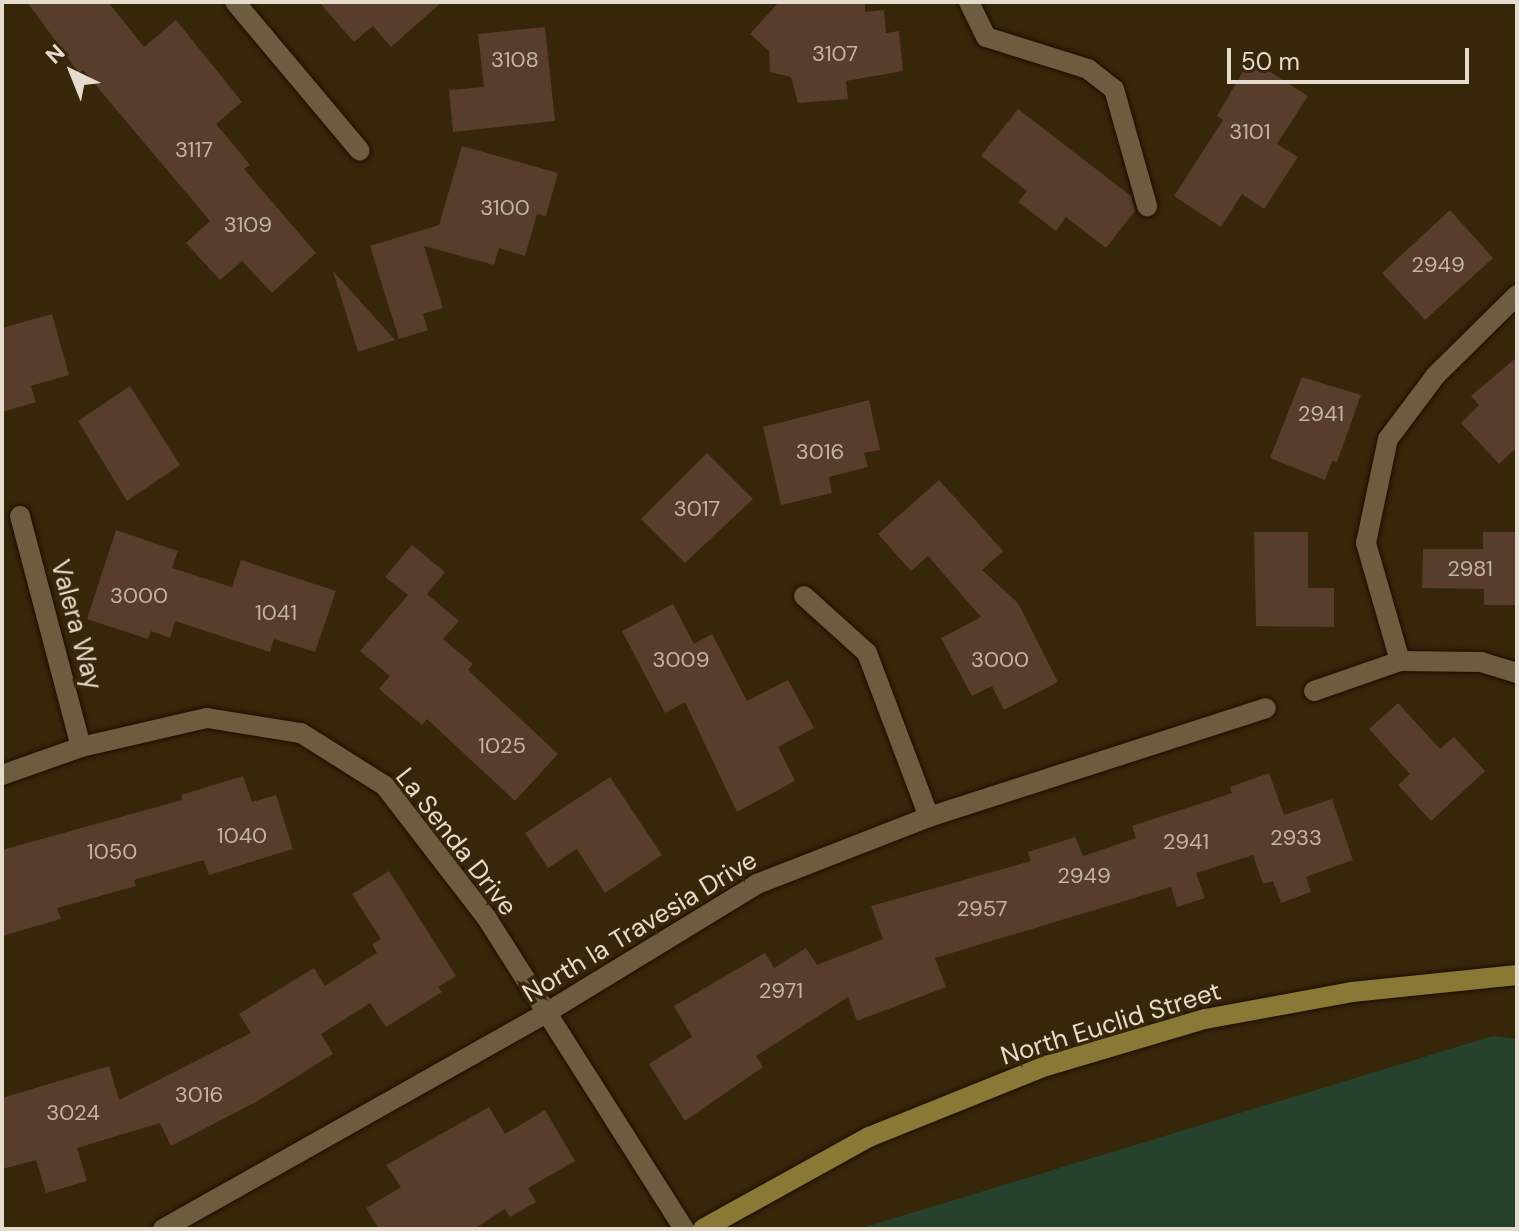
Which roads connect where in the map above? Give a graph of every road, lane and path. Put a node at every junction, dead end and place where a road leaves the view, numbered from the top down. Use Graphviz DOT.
graph roads {
  1 [pos="235,2"];
  2 [pos="969,2"];
  3 [pos="360,151"];
  4 [pos="1147,206"];
  5 [pos="1517,295"];
  6 [pos="20,516"];
  7 [pos="804,596"];
  8 [pos="1400,661"];
  9 [pos="1517,673"];
  10 [pos="1314,691"];
  11 [pos="1266,708"];
  12 [pos="81,747"];
  13 [pos="2,775"];
  14 [pos="929,817"];
  15 [pos="1517,975"];
  16 [pos="546,1013"];
  17 [pos="163,1229"];
  18 [pos="684,1229"];
  19 [pos="703,1229"];
  1 -- 3 [label="street"];
  2 -- 4 [label="street"];
  5 -- 8 [label="street"];
  6 -- 12 [label="street, Valera Way"];
  7 -- 14 [label="street"];
  8 -- 9 [label="street"];
  8 -- 10 [label="street"];
  11 -- 14 [label="street, North la Travesia Drive"];
  12 -- 13 [label="street, La Senda Drive"];
  12 -- 16 [label="street, La Senda Drive"];
  14 -- 16 [label="street, North la Travesia Drive"];
  15 -- 19 [label="main road, North Euclid Street"];
  16 -- 17 [label="street, North la Travesia Drive"];
  16 -- 18 [label="street, La Senda Drive"];
}
